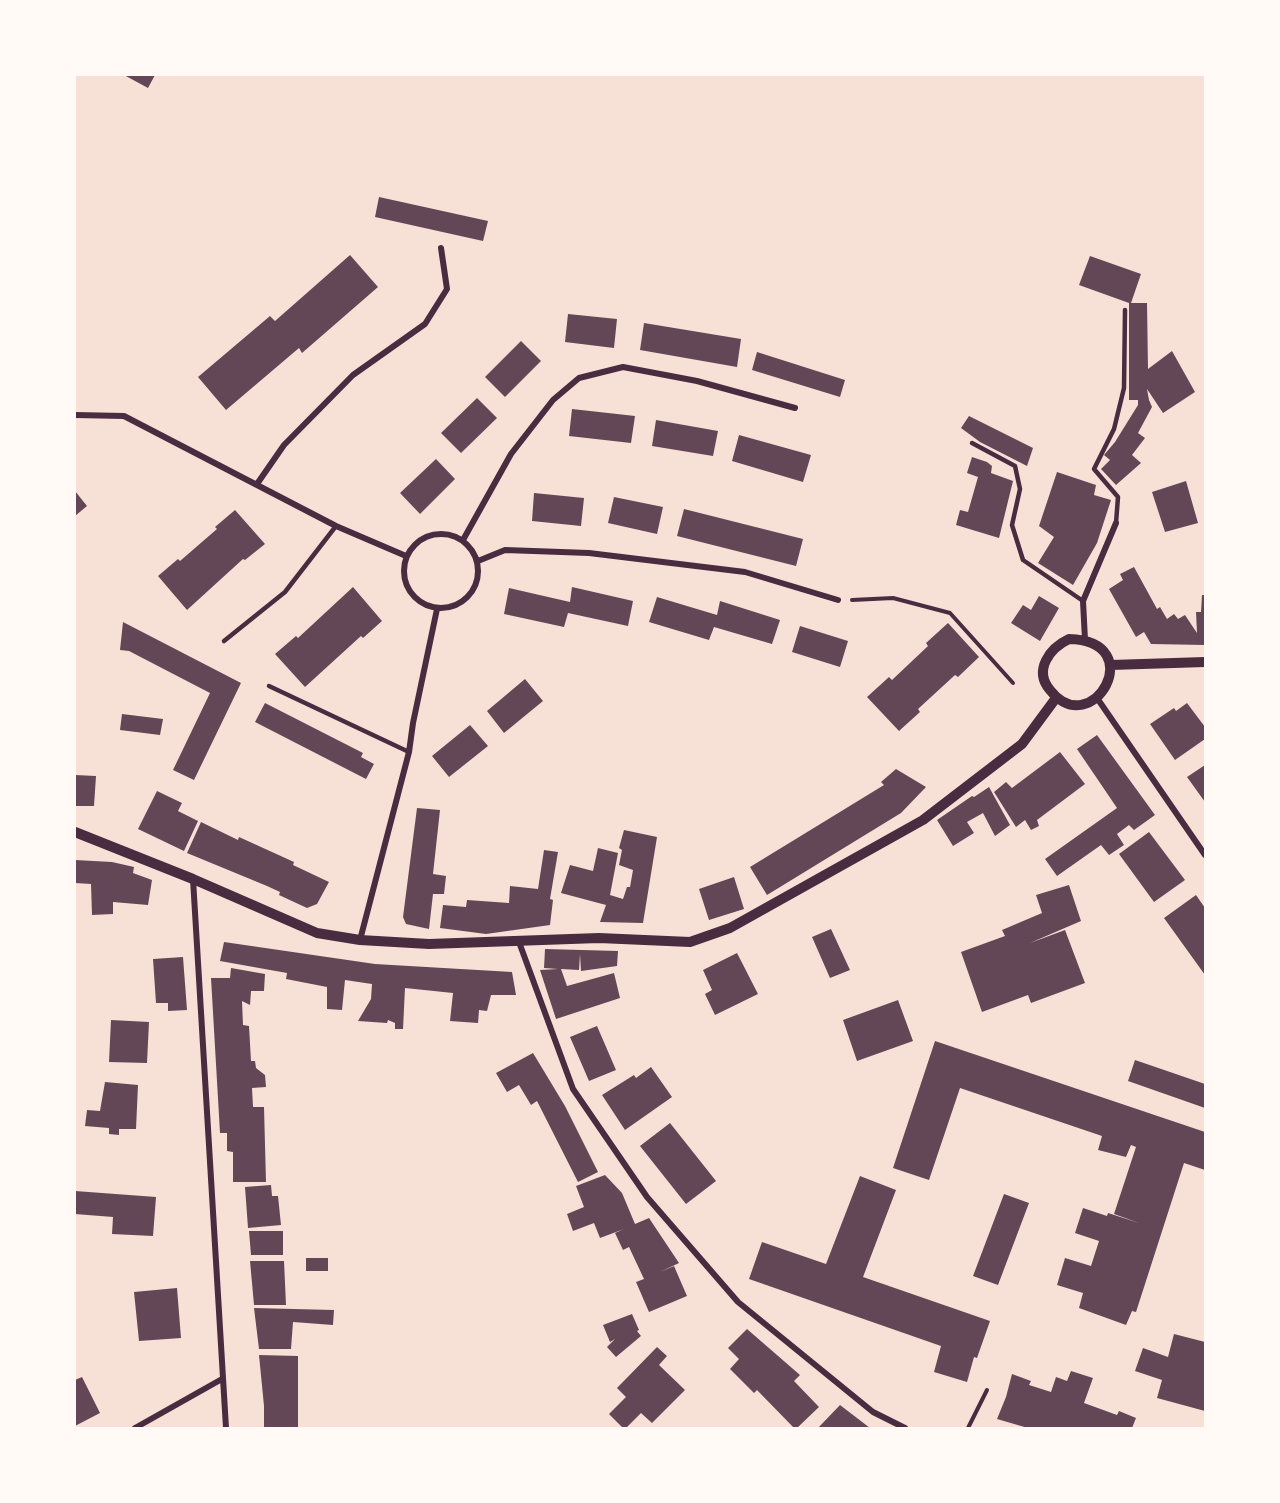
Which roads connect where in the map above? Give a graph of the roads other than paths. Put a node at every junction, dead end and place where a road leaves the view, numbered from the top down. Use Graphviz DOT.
graph roads {
  1 [pos="441,248"];
  2 [pos="1125,310"];
  3 [pos="795,408"];
  4 [pos="75,415"];
  5 [pos="972,442"];
  6 [pos="256,484"];
  7 [pos="1116,523"];
  8 [pos="336,526"];
  9 [pos="463,540"];
  10 [pos="406,556"];
  11 [pos="478,561"];
  12 [pos="838,600"];
  13 [pos="1083,601"];
  14 [pos="437,609"];
  15 [pos="1085,640"];
  16 [pos="224,641"];
  17 [pos="1205,662"];
  18 [pos="1111,665"];
  19 [pos="269,686"];
  20 [pos="1056,698"];
  21 [pos="1097,698"];
  22 [pos="409,752"];
  23 [pos="75,832"];
  24 [pos="1205,855"];
  25 [pos="193,879"];
  26 [pos="360,940"];
  27 [pos="519,942"];
  28 [pos="222,1379"];
  29 [pos="135,1428"];
  30 [pos="226,1428"];
  31 [pos="905,1428"];
  1 -- 6 [label="street"];
  2 -- 7 [label="lane"];
  3 -- 9 [label="street"];
  4 -- 6 [label="street"];
  5 -- 13 [label="lane"];
  6 -- 8 [label="street"];
  7 -- 13 [label="street"];
  8 -- 10 [label="street"];
  8 -- 16 [label="lane"];
  9 -- 10 [label="street"];
  9 -- 11 [label="street"];
  10 -- 14 [label="street"];
  11 -- 12 [label="street"];
  11 -- 14 [label="street"];
  13 -- 15 [label="street"];
  14 -- 22 [label="street"];
  15 -- 18 [label="street"];
  15 -- 20 [label="street"];
  17 -- 18 [label="street"];
  18 -- 21 [label="street"];
  19 -- 22 [label="lane"];
  20 -- 21 [label="street"];
  20 -- 27 [label="street"];
  21 -- 24 [label="street"];
  22 -- 26 [label="street"];
  23 -- 25 [label="street"];
  25 -- 26 [label="street"];
  25 -- 28 [label="street"];
  26 -- 27 [label="street"];
  27 -- 31 [label="street"];
  28 -- 29 [label="street"];
  28 -- 30 [label="street"];
}
